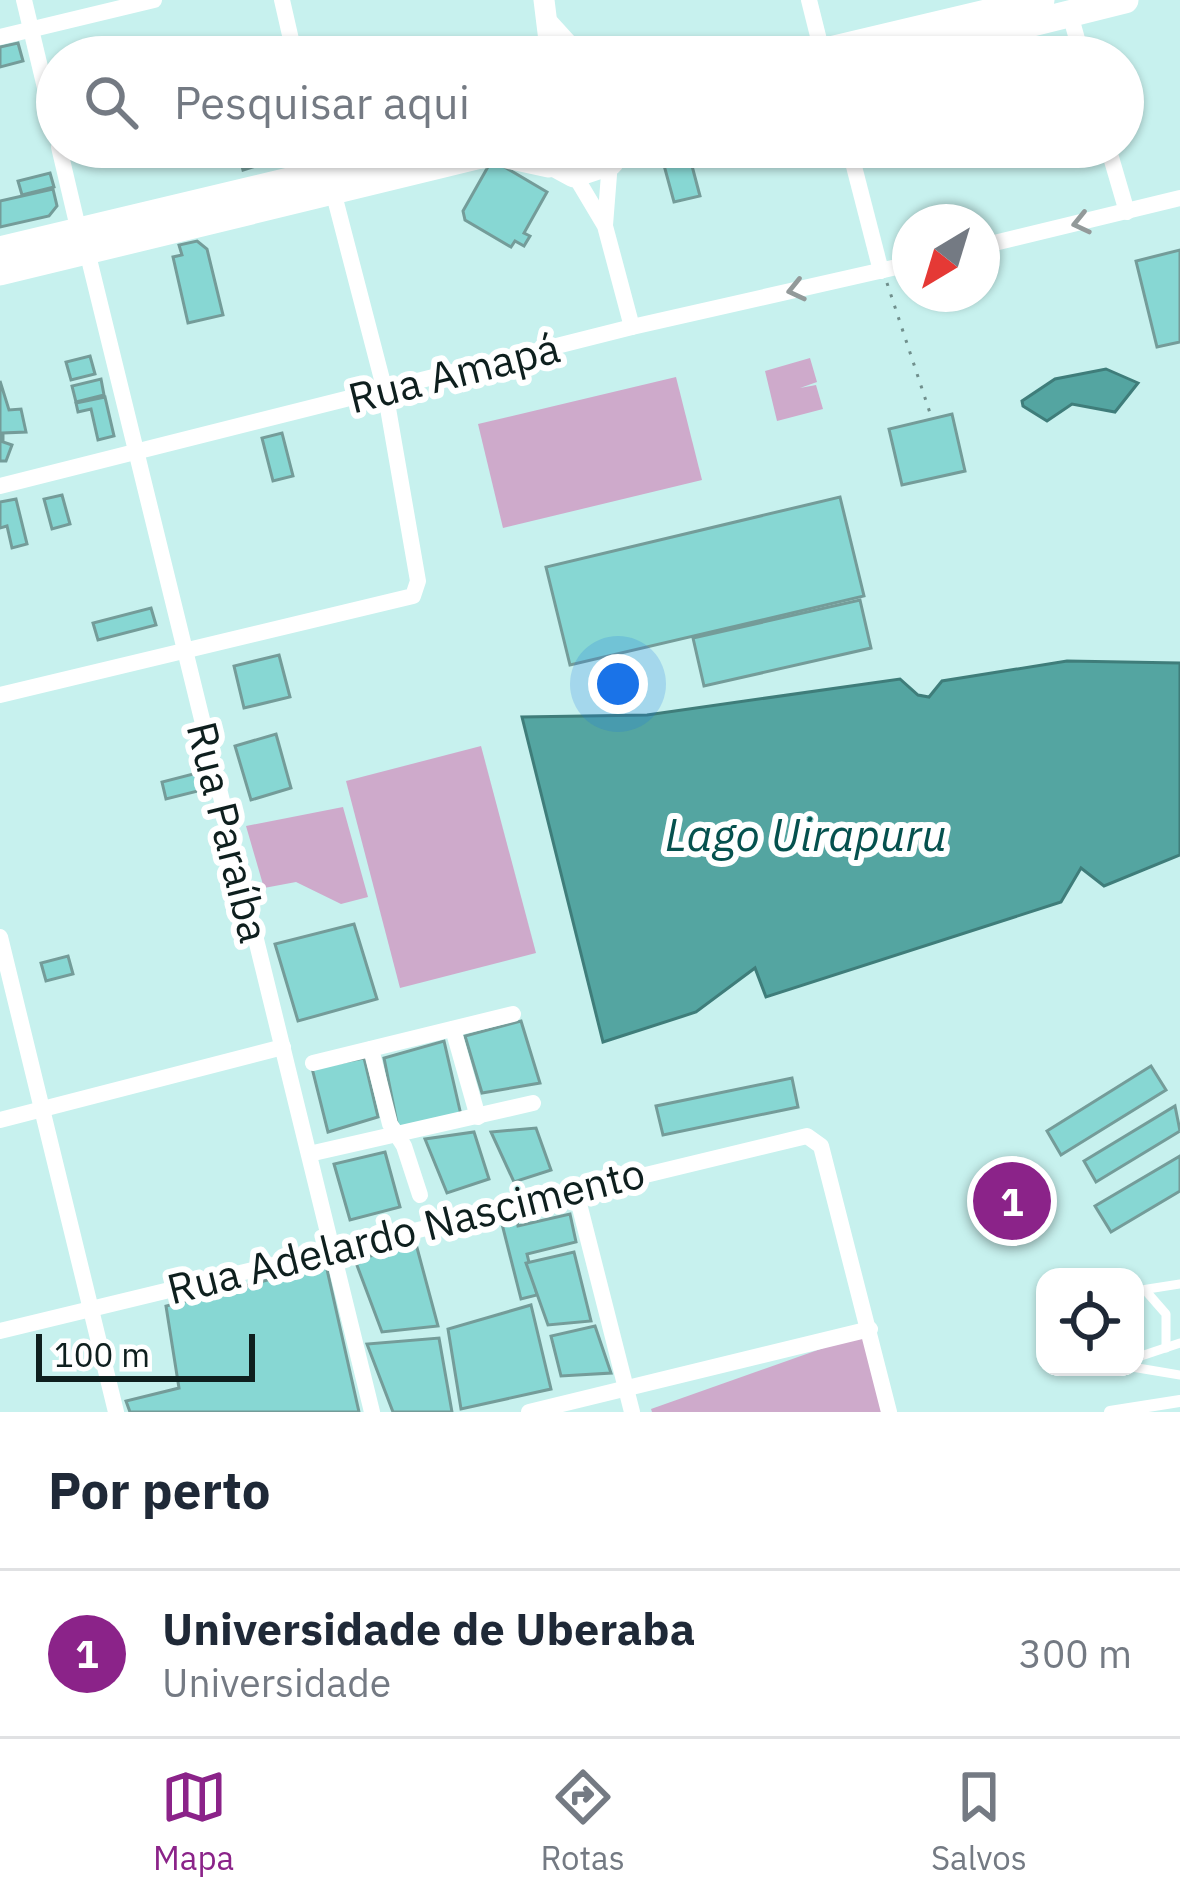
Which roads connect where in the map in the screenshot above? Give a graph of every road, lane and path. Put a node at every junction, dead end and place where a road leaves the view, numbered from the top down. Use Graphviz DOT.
graph roads {
  1 [pos="24,0"];
  2 [pos="154,0"];
  3 [pos="282,0"];
  4 [pos="544,0"];
  5 [pos="809,0"];
  6 [pos="1040,0"];
  7 [pos="1125,0"];
  8 [pos="1070,14"];
  9 [pos="549,24"];
  10 [pos="31,29"];
  11 [pos="290,36"];
  12 [pos="549,36"];
  13 [pos="560,36"];
  14 [pos="810,36"];
  15 [pos="890,36"];
  16 [pos="981,36"];
  17 [pos="1076,36"];
  18 [pos="0,37"];
  19 [pos="36,50"];
  20 [pos="64,168"];
  21 [pos="557,168"];
  22 [pos="613,168"];
  23 [pos="854,168"];
  24 [pos="1114,168"];
  25 [pos="323,171"];
  26 [pos="1180,198"];
  27 [pos="1126,212"];
  28 [pos="604,226"];
  29 [pos="83,241"];
  30 [pos="1000,242"];
  31 [pos="0,250"];
  32 [pos="892,268"];
  33 [pos="881,271"];
  34 [pos="0,272"];
  35 [pos="632,327"];
  36 [pos="385,391"];
  37 [pos="932,419"];
  38 [pos="135,453"];
  39 [pos="0,486"];
  40 [pos="183,654"];
  41 [pos="0,695"];
  42 [pos="0,938"];
  43 [pos="513,1014"];
  44 [pos="453,1029"];
  45 [pos="283,1048"];
  46 [pos="371,1049"];
  47 [pos="314,1063"];
  48 [pos="532,1102"];
  49 [pos="43,1109"];
  50 [pos="478,1117"];
  51 [pos="0,1120"];
  52 [pos="397,1137"];
  53 [pos="309,1154"];
  54 [pos="575,1188"];
  55 [pos="420,1196"];
  56 [pos="332,1251"];
  57 [pos="1180,1284"];
  58 [pos="1144,1289"];
  59 [pos="1144,1294"];
  60 [pos="92,1309"];
  61 [pos="870,1329"];
  62 [pos="0,1331"];
  63 [pos="1180,1343"];
  64 [pos="1166,1348"];
  65 [pos="1144,1355"];
  66 [pos="1144,1369"];
  67 [pos="1180,1375"];
  68 [pos="627,1387"];
  69 [pos="1180,1401"];
  70 [pos="1139,1408"];
  71 [pos="116,1412"];
  72 [pos="372,1412"];
  73 [pos="529,1412"];
  74 [pos="632,1412"];
  75 [pos="889,1412"];
  76 [pos="1111,1412"];
  1 -- 10 [label="street"];
  2 -- 10 [label="street"];
  3 -- 11 [label="street"];
  4 -- 9 [label="street"];
  5 -- 14 [label="street"];
  6 -- 15 [label="main road"];
  7 -- 8 [label="main road"];
  8 -- 16 [label="main road"];
  8 -- 17 [label="street"];
  9 -- 12 [label="street"];
  9 -- 13 [label="street"];
  10 -- 18 [label="street"];
  10 -- 19 [label="street"];
  20 -- 29 [label="street, Rua Paraíba"];
  21 -- 28 [label="street"];
  22 -- 28 [label="street"];
  23 -- 33 [label="street"];
  24 -- 27 [label="street"];
  25 -- 29 [label="main road"];
  25 -- 36 [label="street"];
  26 -- 27 [label="street"];
  27 -- 30 [label="street, one-way"];
  28 -- 35 [label="street"];
  29 -- 31 [label="main road"];
  29 -- 34 [label="main road"];
  29 -- 38 [label="street, Rua Paraíba"];
  32 -- 33 [label="street, Rua Amapá"];
  33 -- 35 [label="street, Rua Amapá, one-way"];
  33 -- 37 [label="path"];
  35 -- 36 [label="street, Rua Amapá"];
  36 -- 38 [label="street, Rua Amapá"];
  36 -- 40 [label="street"];
  38 -- 39 [label="street, Rua Amapá"];
  38 -- 40 [label="street, Rua Paraíba"];
  40 -- 41 [label="street"];
  40 -- 45 [label="street, Rua Paraíba"];
  42 -- 49 [label="street"];
  43 -- 44 [label="street"];
  44 -- 46 [label="street"];
  44 -- 50 [label="street"];
  45 -- 49 [label="street"];
  45 -- 53 [label="street, Rua Paraíba"];
  46 -- 47 [label="street"];
  46 -- 52 [label="street"];
  48 -- 50 [label="street"];
  49 -- 51 [label="street"];
  49 -- 60 [label="street"];
  50 -- 52 [label="street"];
  52 -- 53 [label="street"];
  52 -- 55 [label="street"];
  53 -- 56 [label="street, Rua Paraíba"];
  54 -- 56 [label="street, Rua Adelardo Nascimento"];
  54 -- 61 [label="street, Rua Adelardo Nascimento"];
  54 -- 68 [label="street"];
  56 -- 60 [label="street, Rua Adelardo Nascimento"];
  56 -- 72 [label="street, Rua Paraíba"];
  57 -- 58 [label="lane"];
  59 -- 64 [label="lane"];
  60 -- 62 [label="street, Rua Adelardo Nascimento"];
  60 -- 71 [label="street"];
  61 -- 68 [label="street"];
  61 -- 75 [label="street"];
  63 -- 64 [label="lane"];
  64 -- 65 [label="lane"];
  66 -- 67 [label="lane"];
  68 -- 73 [label="street"];
  68 -- 74 [label="street"];
  69 -- 70 [label="street"];
  70 -- 76 [label="street"];
}
